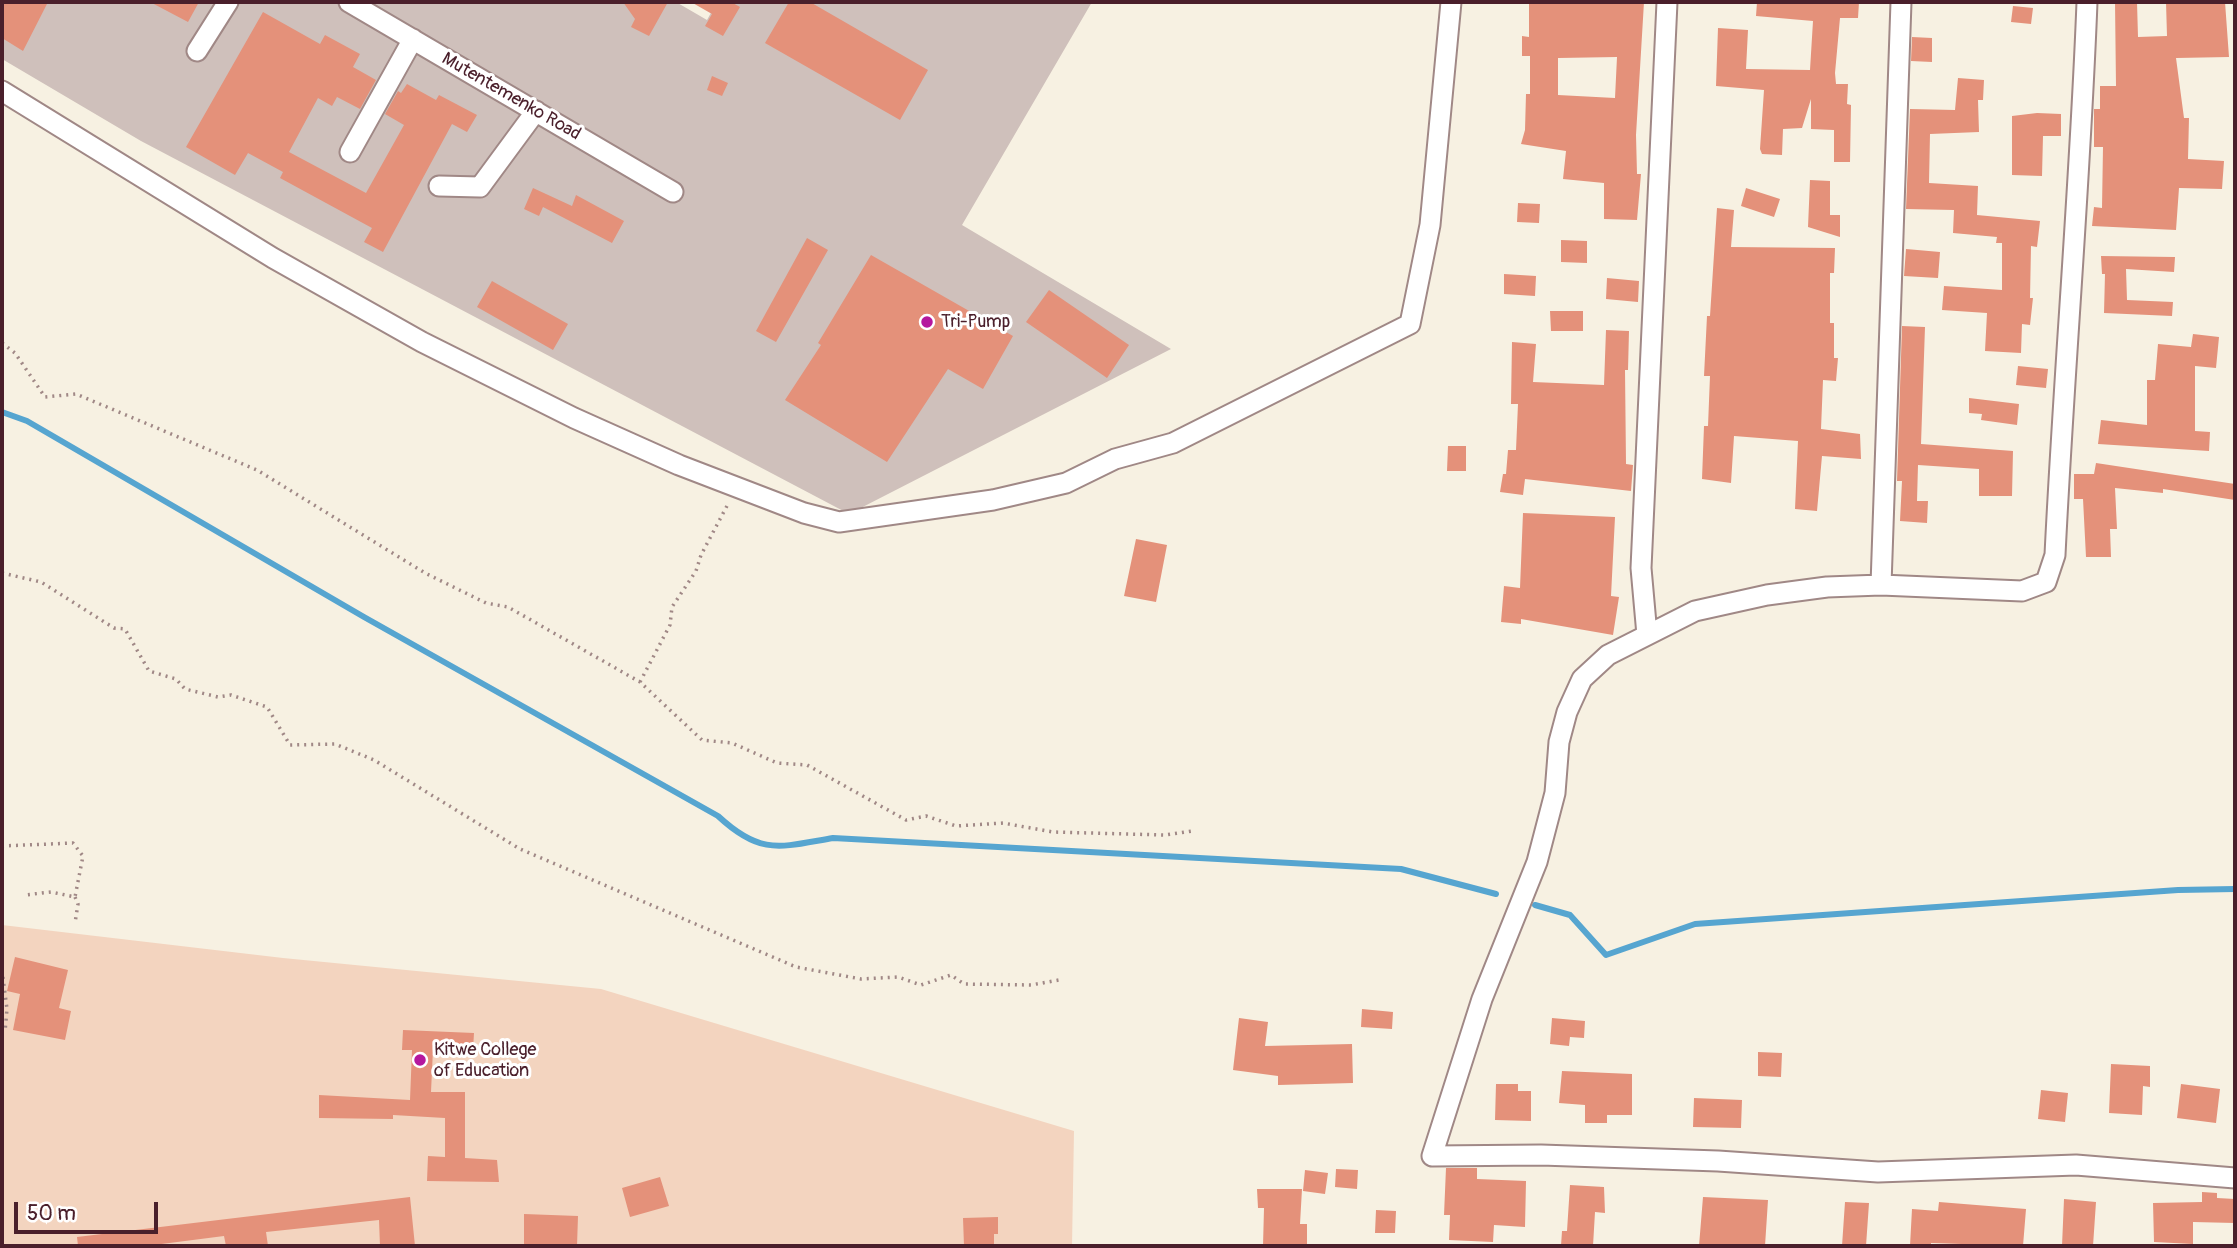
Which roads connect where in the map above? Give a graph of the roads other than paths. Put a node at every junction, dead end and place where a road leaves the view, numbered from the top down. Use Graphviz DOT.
graph roads {
  1 [pos="228,2"];
  2 [pos="349,2"];
  3 [pos="1451,2"];
  4 [pos="1667,2"];
  5 [pos="1901,2"];
  6 [pos="2087,2"];
  7 [pos="413,39"];
  8 [pos="197,51"];
  9 [pos="2,91"];
  10 [pos="536,111"];
  11 [pos="351,152"];
  12 [pos="439,187"];
  13 [pos="673,192"];
  14 [pos="1881,585"];
  15 [pos="1647,635"];
  16 [pos="2235,1178"];
  1 -- 8 [label="street"];
  2 -- 7 [label="street, Mutentemenko Road"];
  3 -- 9 [label="street"];
  4 -- 15 [label="street"];
  5 -- 14 [label="street"];
  6 -- 14 [label="street"];
  7 -- 10 [label="street, Mutentemenko Road"];
  7 -- 11 [label="street"];
  10 -- 12 [label="street"];
  10 -- 13 [label="street, Mutentemenko Road"];
  14 -- 15 [label="street"];
  15 -- 16 [label="street"];
}
